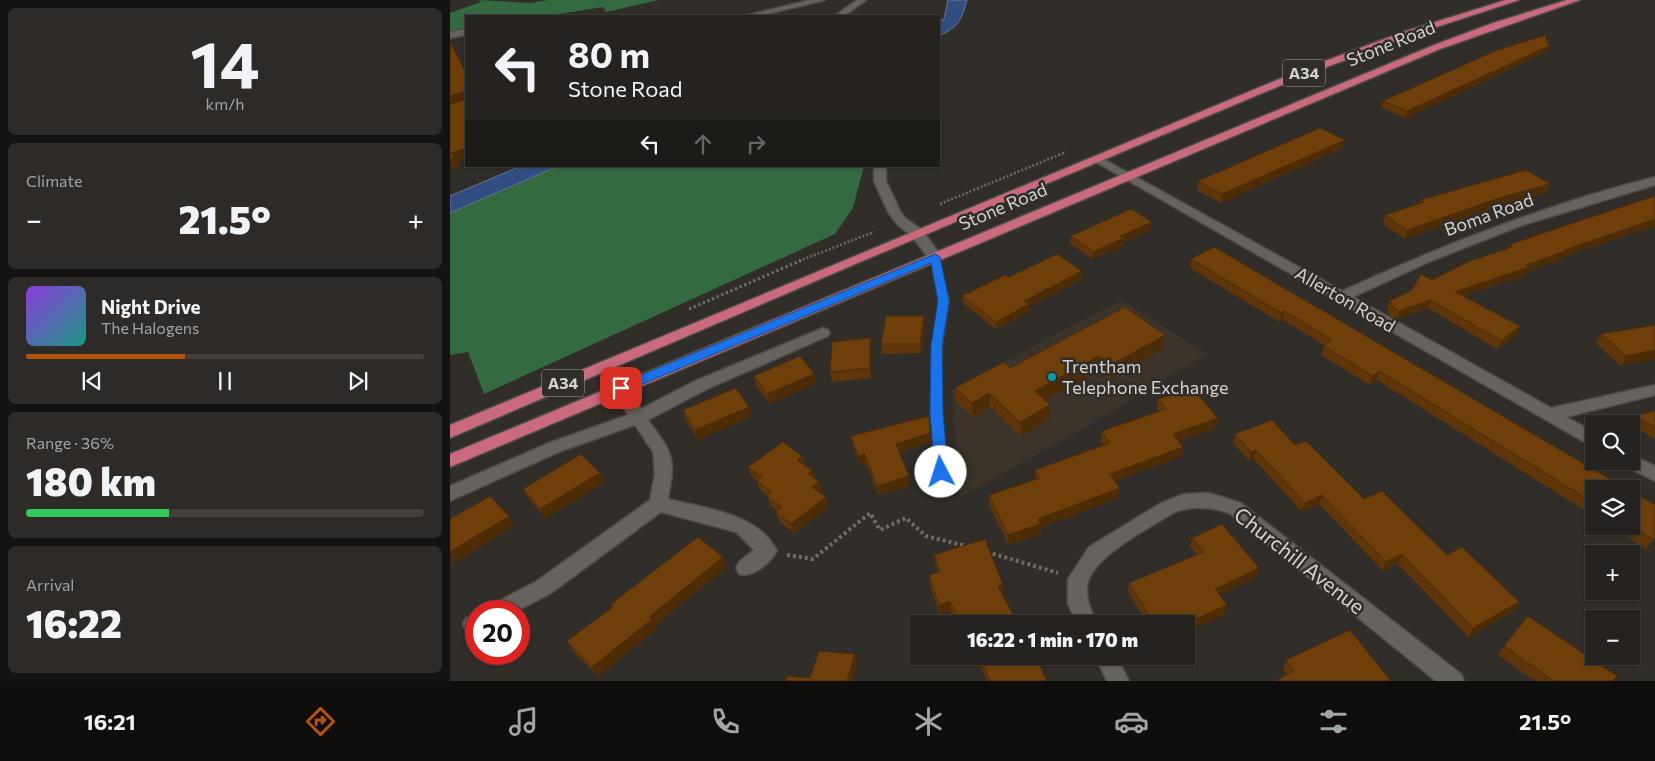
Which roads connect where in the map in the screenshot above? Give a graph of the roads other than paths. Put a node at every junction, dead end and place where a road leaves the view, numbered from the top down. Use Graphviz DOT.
graph roads {
  1 [pos="821,0"];
  2 [pos="862,0"];
  3 [pos="1515,0"];
  4 [pos="1576,0"];
  5 [pos="754,15"];
  6 [pos="840,15"];
  7 [pos="465,32"];
  8 [pos="450,35"];
  9 [pos="1098,158"];
  10 [pos="880,167"];
  11 [pos="1128,176"];
  12 [pos="1655,181"];
  13 [pos="917,234"];
  14 [pos="935,257"];
  15 [pos="1341,297"];
  16 [pos="823,333"];
  17 [pos="621,388"];
  18 [pos="1655,390"];
  19 [pos="1548,415"];
  20 [pos="638,418"];
  21 [pos="450,432"];
  22 [pos="1585,435"];
  23 [pos="450,460"];
  24 [pos="1640,466"];
  25 [pos="941,472"];
  26 [pos="1655,474"];
  27 [pos="450,494"];
  28 [pos="658,504"];
  29 [pos="746,568"];
  30 [pos="520,600"];
  31 [pos="1083,615"];
  32 [pos="1110,665"];
  33 [pos="1118,681"];
  34 [pos="1454,681"];
  1 -- 5 [label="street"];
  2 -- 6 [label="street"];
  3 -- 9 [label="highway, Stone Road / A34"];
  4 -- 11 [label="highway, Stone Road / A34"];
  7 -- 8 [label="street"];
  9 -- 11 [label="street, Allerton Road"];
  9 -- 13 [label="highway, Stone Road / A34"];
  10 -- 13 [label="street"];
  11 -- 14 [label="highway, Stone Road / A34"];
  11 -- 15 [label="street, Allerton Road"];
  12 -- 15 [label="street, Boma Road"];
  13 -- 14 [label="street"];
  13 -- 21 [label="highway, Stone Road / A34"];
  14 -- 17 [label="highway, Stone Road / A34"];
  14 -- 25 [label="lane"];
  15 -- 19 [label="street, Allerton Road"];
  16 -- 20 [label="street"];
  17 -- 20 [label="street"];
  17 -- 23 [label="highway, Stone Road / A34"];
  18 -- 19 [label="street"];
  19 -- 22 [label="street, Allerton Road"];
  20 -- 27 [label="street"];
  20 -- 28 [label="street"];
  24 -- 26 [label="street"];
  28 -- 29 [label="street"];
  28 -- 30 [label="street"];
  31 -- 34 [label="street, Churchill Avenue"];
  32 -- 33 [label="street"];
}
